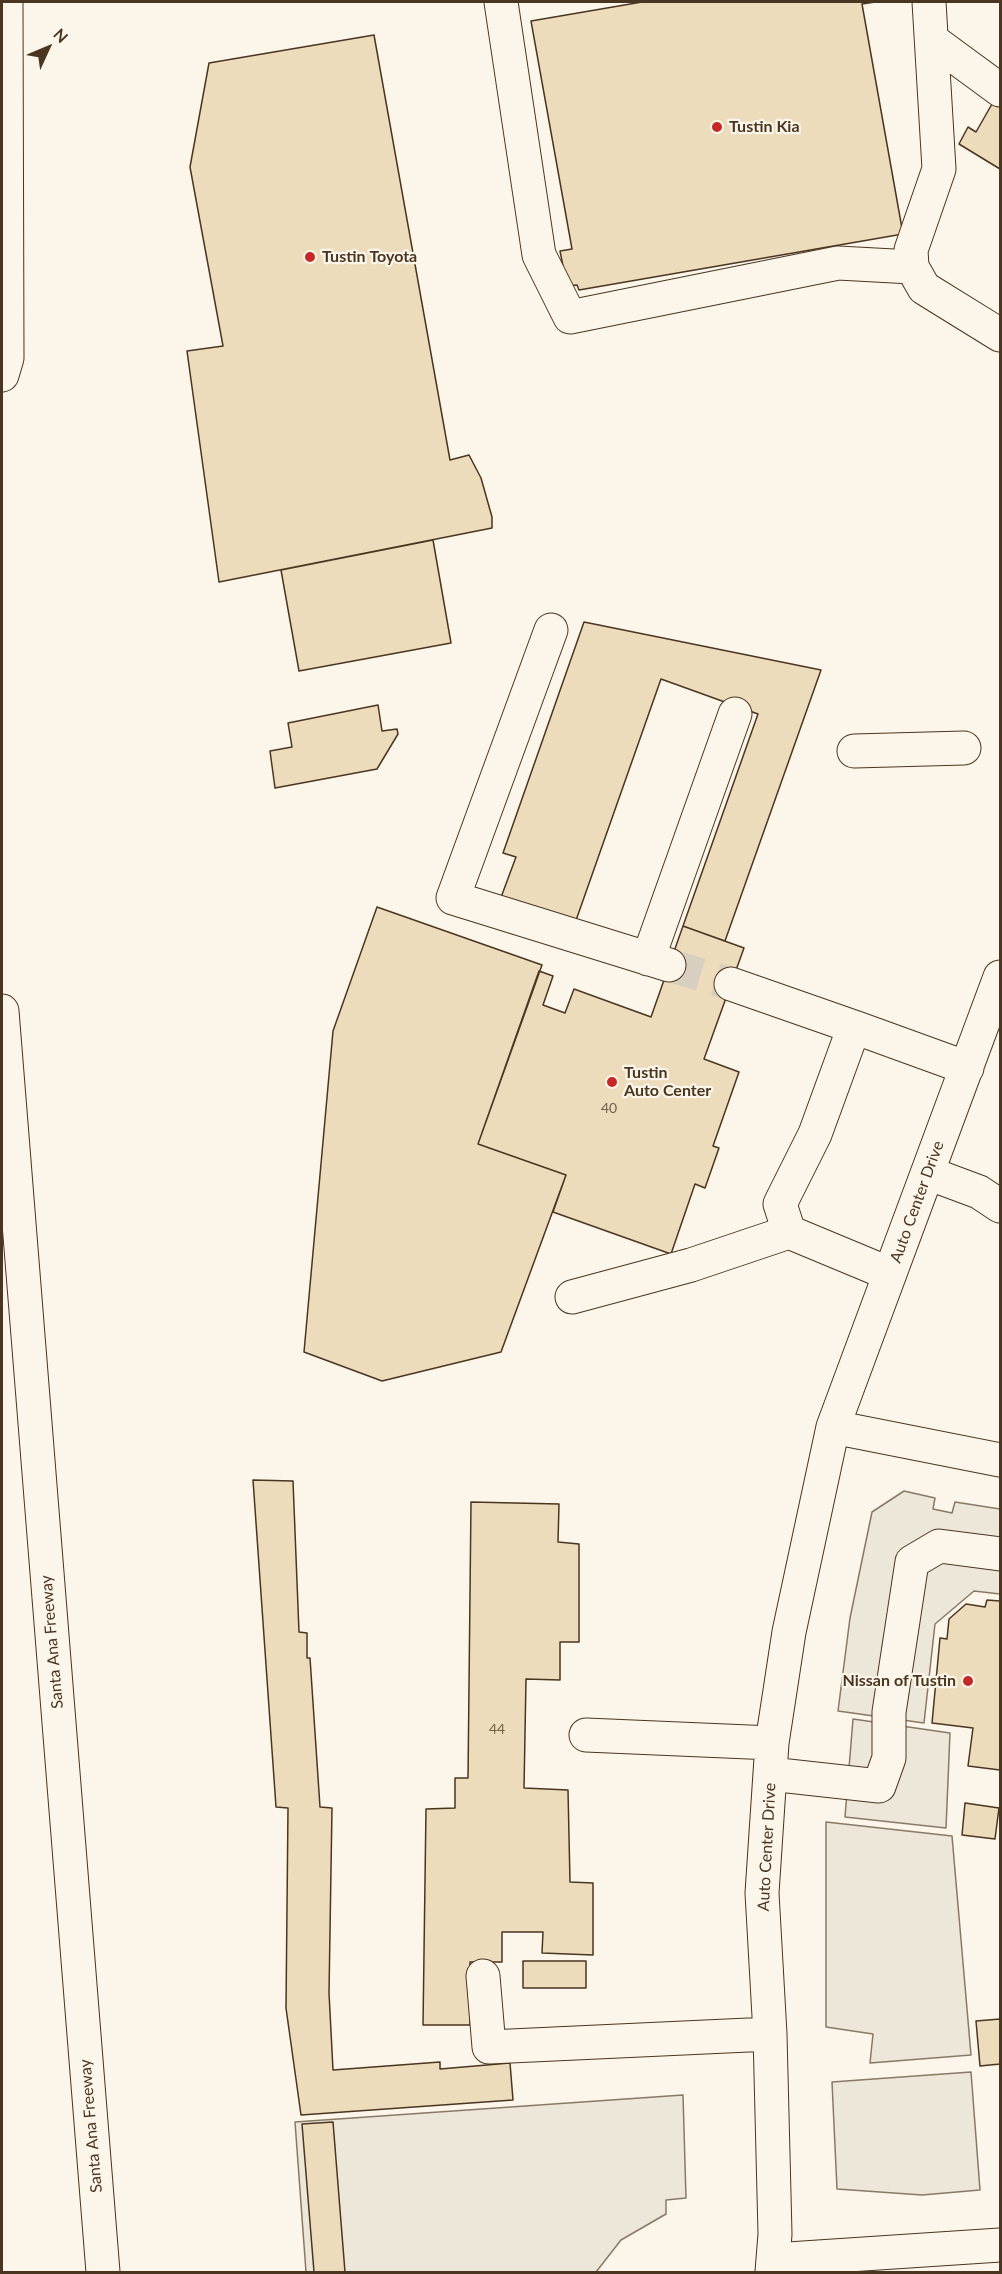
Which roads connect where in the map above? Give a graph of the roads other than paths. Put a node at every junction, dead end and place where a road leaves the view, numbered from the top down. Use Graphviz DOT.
graph roads {
  1 [pos="6,2"];
  2 [pos="501,2"];
  3 [pos="929,2"];
  4 [pos="932,40"];
  5 [pos="1000,90"];
  6 [pos="912,267"];
  7 [pos="1000,335"];
  8 [pos="2,375"];
  9 [pos="551,630"];
  10 [pos="735,714"];
  11 [pos="964,748"];
  12 [pos="854,751"];
  13 [pos="1000,977"];
  14 [pos="731,984"];
  15 [pos="2,1011"];
  16 [pos="854,1027"];
  17 [pos="967,1068"];
  18 [pos="928,1173"];
  19 [pos="1000,1206"];
  20 [pos="789,1232"];
  21 [pos="890,1274"];
  22 [pos="572,1297"];
  23 [pos="833,1427"];
  24 [pos="1000,1460"];
  25 [pos="1000,1554"];
  26 [pos="586,1735"];
  27 [pos="771,1758"];
  28 [pos="483,1976"];
  29 [pos="770,2034"];
  30 [pos="1000,2244"];
  31 [pos="773,2266"];
  32 [pos="103,2272"];
  1 -- 8 [label="main road"];
  2 -- 6 [label="main road"];
  3 -- 4 [label="main road"];
  4 -- 5 [label="main road"];
  4 -- 6 [label="main road"];
  6 -- 7 [label="main road"];
  9 -- 10 [label="main road"];
  11 -- 12 [label="main road"];
  13 -- 17 [label="main road, Auto Center Drive"];
  14 -- 16 [label="main road"];
  15 -- 32 [label="main road, Santa Ana Freeway"];
  16 -- 17 [label="main road"];
  16 -- 20 [label="main road"];
  17 -- 18 [label="main road, Auto Center Drive"];
  18 -- 19 [label="main road"];
  18 -- 21 [label="main road, Auto Center Drive"];
  20 -- 21 [label="main road"];
  20 -- 22 [label="main road"];
  21 -- 23 [label="main road, Auto Center Drive"];
  23 -- 24 [label="main road"];
  23 -- 27 [label="main road, Auto Center Drive"];
  25 -- 27 [label="main road"];
  26 -- 27 [label="main road"];
  27 -- 29 [label="main road, Auto Center Drive"];
  28 -- 29 [label="main road"];
  29 -- 31 [label="main road, Auto Center Drive"];
  30 -- 31 [label="main road"];
}
